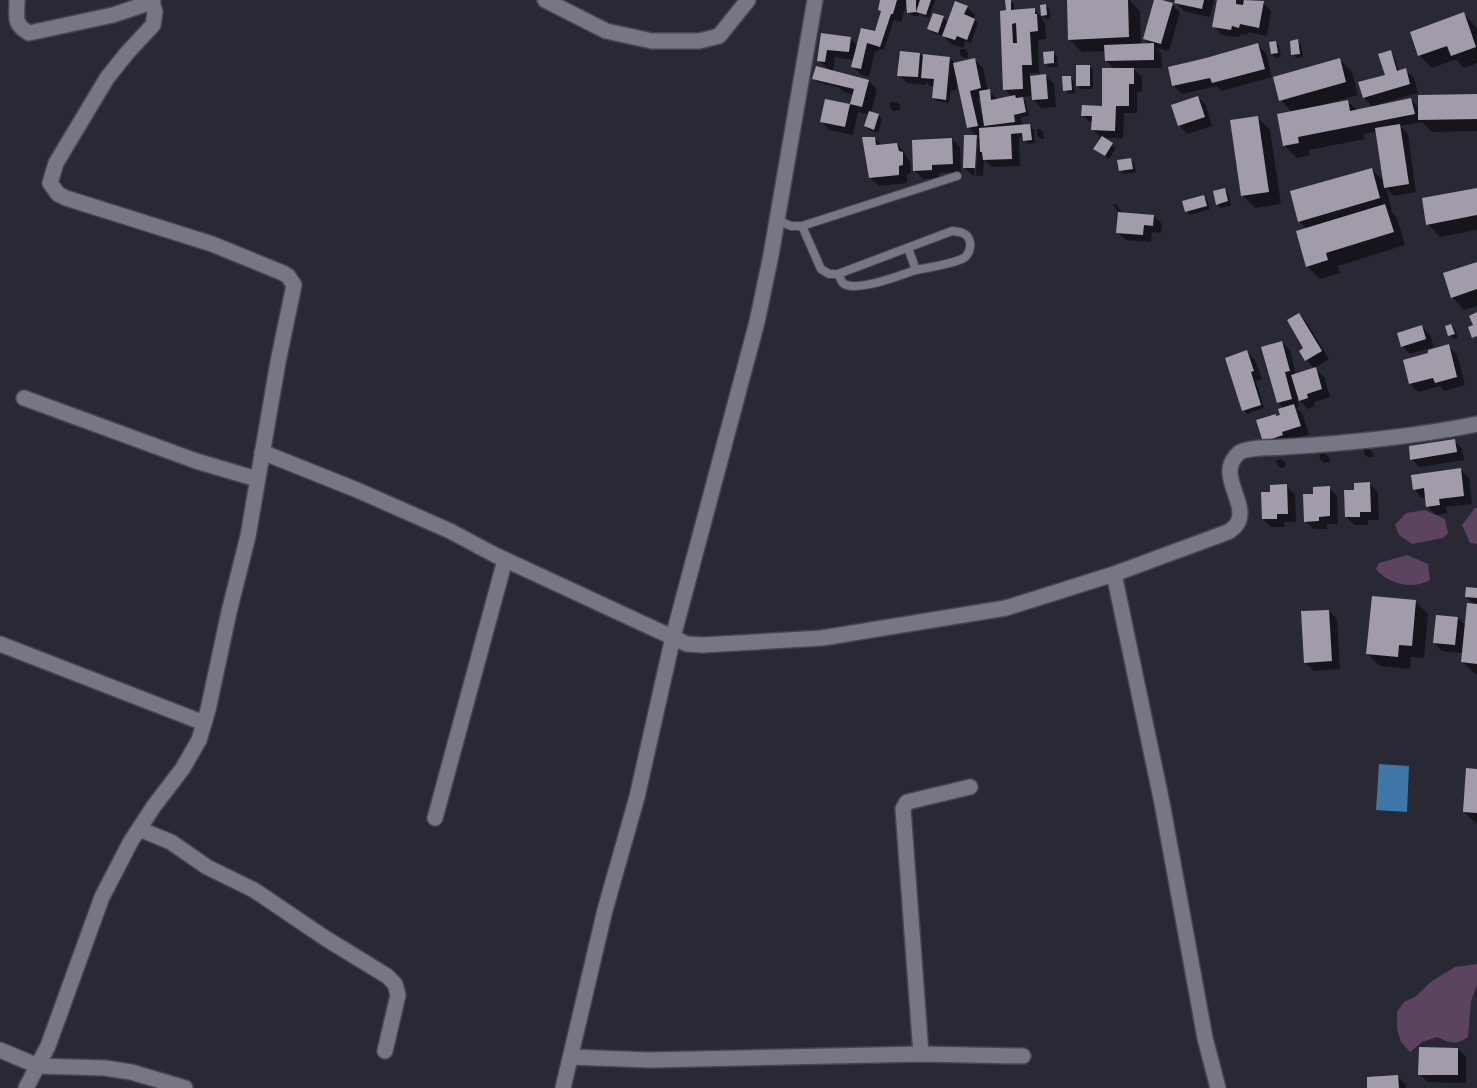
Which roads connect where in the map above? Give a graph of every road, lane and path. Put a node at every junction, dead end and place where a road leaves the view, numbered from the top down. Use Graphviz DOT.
graph roads {
  1 [pos="17,0"];
  2 [pos="545,0"];
  3 [pos="748,0"];
  4 [pos="815,0"];
  5 [pos="153,1"];
  6 [pos="957,176"];
  7 [pos="776,220"];
  8 [pos="802,226"];
  9 [pos="908,248"];
  10 [pos="916,270"];
  11 [pos="838,274"];
  12 [pos="24,398"];
  13 [pos="1477,424"];
  14 [pos="262,452"];
  15 [pos="257,479"];
  16 [pos="505,560"];
  17 [pos="1114,574"];
  18 [pos="673,637"];
  19 [pos="0,644"];
  20 [pos="204,723"];
  21 [pos="970,787"];
  22 [pos="434,818"];
  23 [pos="139,829"];
  24 [pos="0,1050"];
  25 [pos="385,1051"];
  26 [pos="921,1054"];
  27 [pos="571,1056"];
  28 [pos="1023,1056"];
  29 [pos="38,1066"];
  30 [pos="26,1088"];
  31 [pos="185,1088"];
  32 [pos="563,1088"];
  33 [pos="1218,1088"];
  1 -- 5 [label="street"];
  2 -- 3 [label="street"];
  4 -- 7 [label="street"];
  5 -- 14 [label="street"];
  6 -- 8 [label="lane"];
  7 -- 8 [label="lane"];
  7 -- 18 [label="street"];
  8 -- 11 [label="lane"];
  9 -- 10 [label="lane"];
  9 -- 10 [label="lane"];
  9 -- 11 [label="lane"];
  10 -- 11 [label="lane"];
  12 -- 15 [label="street"];
  13 -- 17 [label="street"];
  14 -- 15 [label="street"];
  14 -- 16 [label="street"];
  15 -- 20 [label="street"];
  16 -- 18 [label="street"];
  16 -- 22 [label="street"];
  17 -- 18 [label="street"];
  17 -- 33 [label="street"];
  18 -- 27 [label="street"];
  19 -- 20 [label="street"];
  20 -- 23 [label="street"];
  21 -- 26 [label="street"];
  23 -- 25 [label="street"];
  23 -- 29 [label="street"];
  24 -- 29 [label="street"];
  26 -- 27 [label="street"];
  26 -- 28 [label="street"];
  27 -- 32 [label="street"];
  29 -- 30 [label="street"];
  29 -- 31 [label="street"];
}
